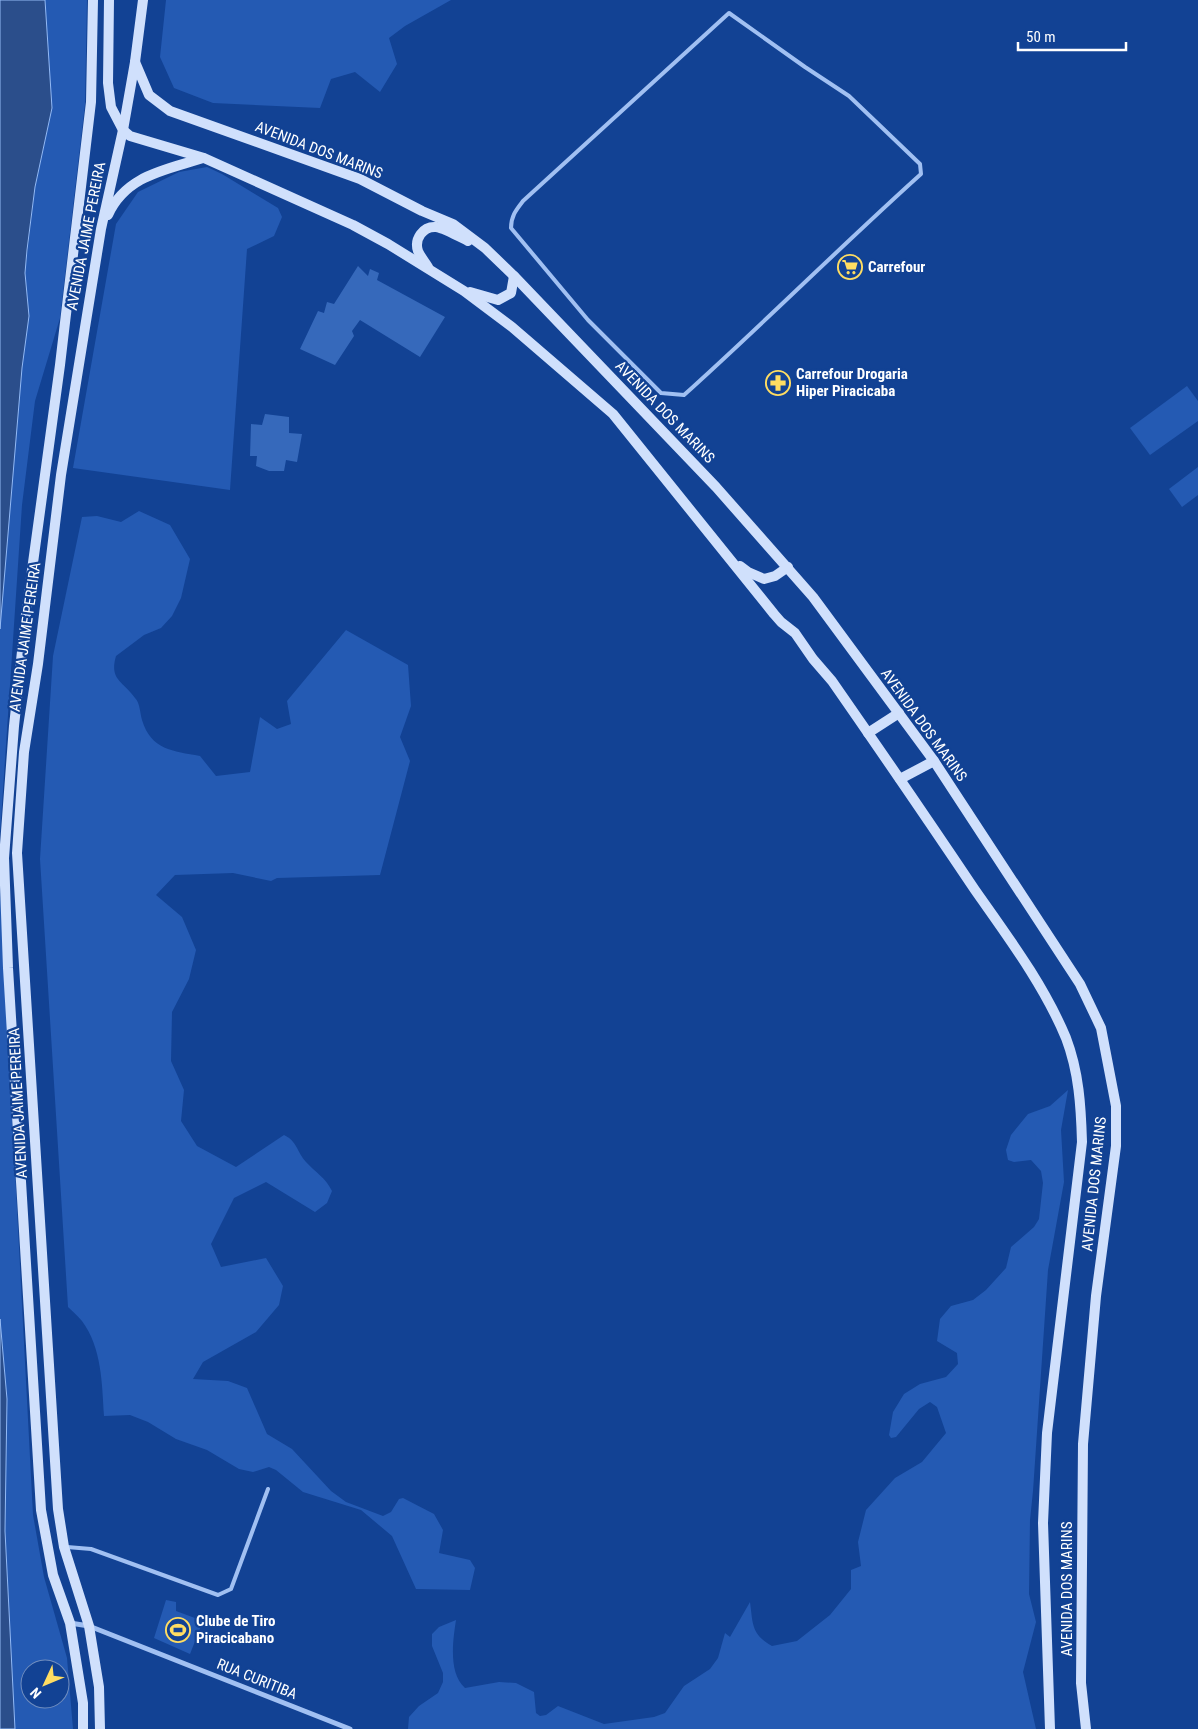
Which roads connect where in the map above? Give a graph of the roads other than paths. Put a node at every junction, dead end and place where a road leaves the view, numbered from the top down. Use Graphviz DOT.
graph roads {
  1 [pos="92,0"];
  2 [pos="109,0"];
  3 [pos="143,0"];
  4 [pos="729,13"];
  5 [pos="135,62"];
  6 [pos="123,130"];
  7 [pos="204,158"];
  8 [pos="101,229"];
  9 [pos="485,248"];
  10 [pos="428,268"];
  11 [pos="514,276"];
  12 [pos="464,291"];
  13 [pos="726,554"];
  14 [pos="788,567"];
  15 [pos="899,713"];
  16 [pos="868,733"];
  17 [pos="934,761"];
  18 [pos="900,779"];
  19 [pos="268,1489"];
  20 [pos="64,1547"];
  21 [pos="70,1623"];
  22 [pos="89,1626"];
  23 [pos="83,1729"];
  24 [pos="100,1729"];
  25 [pos="350,1729"];
  26 [pos="1050,1729"];
  27 [pos="1086,1729"];
  1 -- 21 [label="street, AVENIDA JAIME PEREIRA"];
  2 -- 6 [label="street"];
  3 -- 5 [label="street, AVENIDA JAIME PEREIRA"];
  4 -- 4 [label="lane"];
  5 -- 6 [label="street, AVENIDA JAIME PEREIRA"];
  5 -- 9 [label="street, AVENIDA DOS MARINS"];
  6 -- 7 [label="street, AVENIDA DOS MARINS"];
  6 -- 8 [label="street, AVENIDA JAIME PEREIRA"];
  7 -- 8 [label="street"];
  7 -- 10 [label="street, AVENIDA DOS MARINS"];
  8 -- 20 [label="street, AVENIDA JAIME PEREIRA"];
  9 -- 10 [label="street"];
  9 -- 11 [label="street, AVENIDA DOS MARINS"];
  10 -- 12 [label="street, AVENIDA DOS MARINS"];
  11 -- 12 [label="street"];
  11 -- 14 [label="street, AVENIDA DOS MARINS"];
  12 -- 13 [label="street, AVENIDA DOS MARINS"];
  13 -- 14 [label="street"];
  13 -- 16 [label="street, AVENIDA DOS MARINS"];
  14 -- 15 [label="street, AVENIDA DOS MARINS"];
  15 -- 16 [label="street"];
  15 -- 17 [label="street, AVENIDA DOS MARINS"];
  16 -- 18 [label="street, AVENIDA DOS MARINS"];
  17 -- 18 [label="street"];
  17 -- 27 [label="street, AVENIDA DOS MARINS"];
  18 -- 26 [label="street, AVENIDA DOS MARINS"];
  19 -- 20 [label="lane"];
  20 -- 22 [label="street, AVENIDA JAIME PEREIRA"];
  21 -- 22 [label="street, RUA CURITIBA"];
  21 -- 23 [label="street, AVENIDA JAIME PEREIRA"];
  22 -- 24 [label="street, AVENIDA JAIME PEREIRA"];
  22 -- 25 [label="street, RUA CURITIBA"];
}
